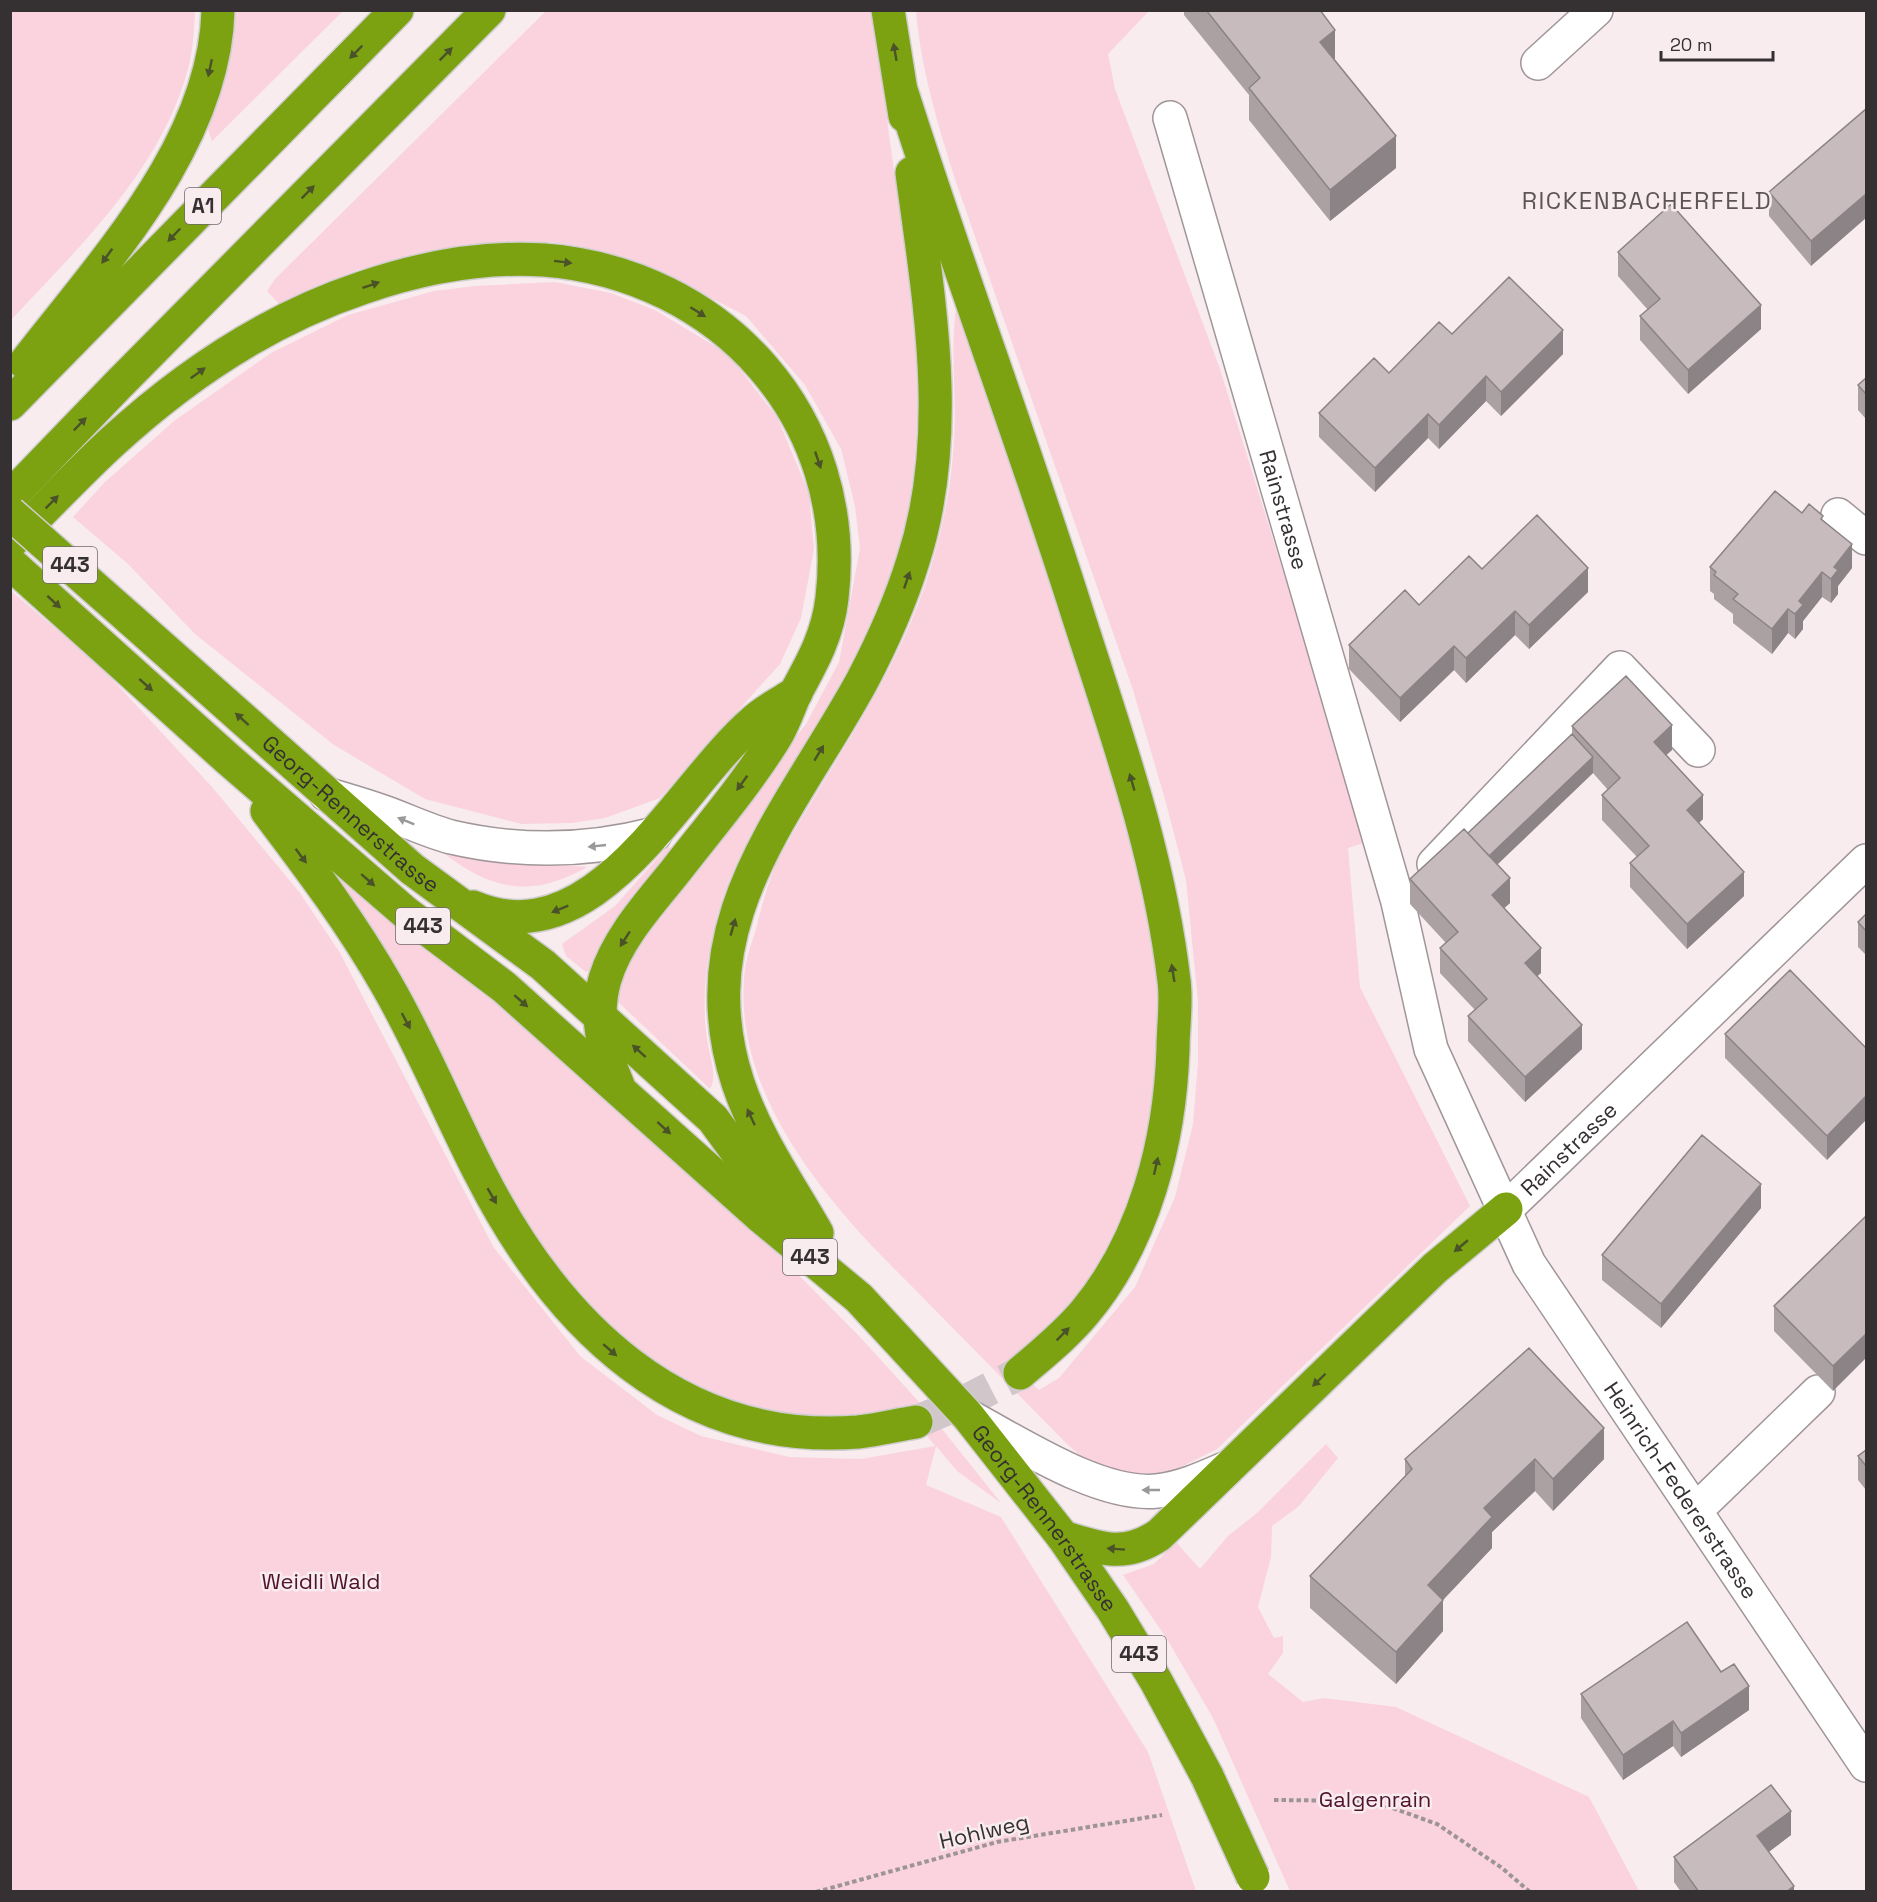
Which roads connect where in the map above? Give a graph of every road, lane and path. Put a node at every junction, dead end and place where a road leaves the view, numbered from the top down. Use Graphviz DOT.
graph roads {
  1 [pos="218,10"];
  2 [pos="397,10"];
  3 [pos="489,10"];
  4 [pos="888,10"];
  5 [pos="1596,10"];
  6 [pos="1538,63"];
  7 [pos="902,93"];
  8 [pos="1170,118"];
  9 [pos="10,381"];
  10 [pos="10,404"];
  11 [pos="10,497"];
  12 [pos="10,513"];
  13 [pos="1838,515"];
  14 [pos="1866,538"];
  15 [pos="10,543"];
  16 [pos="10,563"];
  17 [pos="796,693"];
  18 [pos="1698,750"];
  19 [pos="228,759"];
  20 [pos="326,794"];
  21 [pos="655,834"];
  22 [pos="1866,861"];
  23 [pos="449,897"];
  24 [pos="1398,902"];
  25 [pos="599,1016"];
  26 [pos="620,1089"];
  27 [pos="1506,1209"];
  28 [pos="817,1233"];
  29 [pos="859,1298"];
  30 [pos="1020,1373"];
  31 [pos="1818,1392"];
  32 [pos="968,1416"];
  33 [pos="916,1422"];
  34 [pos="1227,1468"];
  35 [pos="1696,1510"];
  36 [pos="1063,1537"];
  37 [pos="1866,1765"];
  38 [pos="1274,1800"];
  39 [pos="1162,1815"];
  40 [pos="1256,1884"];
  41 [pos="816,1892"];
  42 [pos="1530,1892"];
  1 -- 9 [label="highway, one-way"];
  2 -- 10 [label="highway, A1, one-way"];
  11 -- 3 [label="highway, one-way"];
  7 -- 4 [label="highway, one-way"];
  5 -- 6 [label="street"];
  28 -- 7 [label="highway, one-way"];
  30 -- 7 [label="highway, one-way"];
  8 -- 24 [label="street, Rainstrasse"];
  20 -- 12 [label="highway, Georg-Rennerstrasse / 443, one-way, bridge"];
  13 -- 14 [label="street"];
  15 -- 17 [label="highway, one-way"];
  16 -- 19 [label="highway, Georg-Rennerstrasse / 443, one-way"];
  17 -- 21 [label="highway"];
  17 -- 25 [label="highway, one-way"];
  18 -- 24 [label="street"];
  19 -- 26 [label="highway, Georg-Rennerstrasse / 443, one-way"];
  19 -- 33 [label="highway, one-way"];
  21 -- 20 [label="street, one-way"];
  20 -- 23 [label="highway, Georg-Rennerstrasse / 443"];
  21 -- 23 [label="highway, one-way"];
  22 -- 27 [label="street, Rainstrasse"];
  23 -- 25 [label="highway, Georg-Rennerstrasse / 443"];
  24 -- 27 [label="street, Rainstrasse"];
  25 -- 26 [label="highway"];
  28 -- 25 [label="highway, Georg-Rennerstrasse / 443, one-way"];
  26 -- 29 [label="highway, Georg-Rennerstrasse / 443, one-way"];
  27 -- 34 [label="highway, one-way"];
  27 -- 35 [label="street, Heinrich-Federerstrasse"];
  28 -- 29 [label="highway, Georg-Rennerstrasse / 443"];
  29 -- 32 [label="highway, Georg-Rennerstrasse / 443"];
  31 -- 35 [label="street"];
  34 -- 32 [label="street, one-way"];
  32 -- 36 [label="highway, Georg-Rennerstrasse / 443"];
  34 -- 36 [label="highway, one-way"];
  35 -- 37 [label="street, Heinrich-Federerstrasse"];
  36 -- 40 [label="highway, Georg-Rennerstrasse / 443, bridge"];
  38 -- 42 [label="path"];
  39 -- 41 [label="path, Hohlweg"];
}
